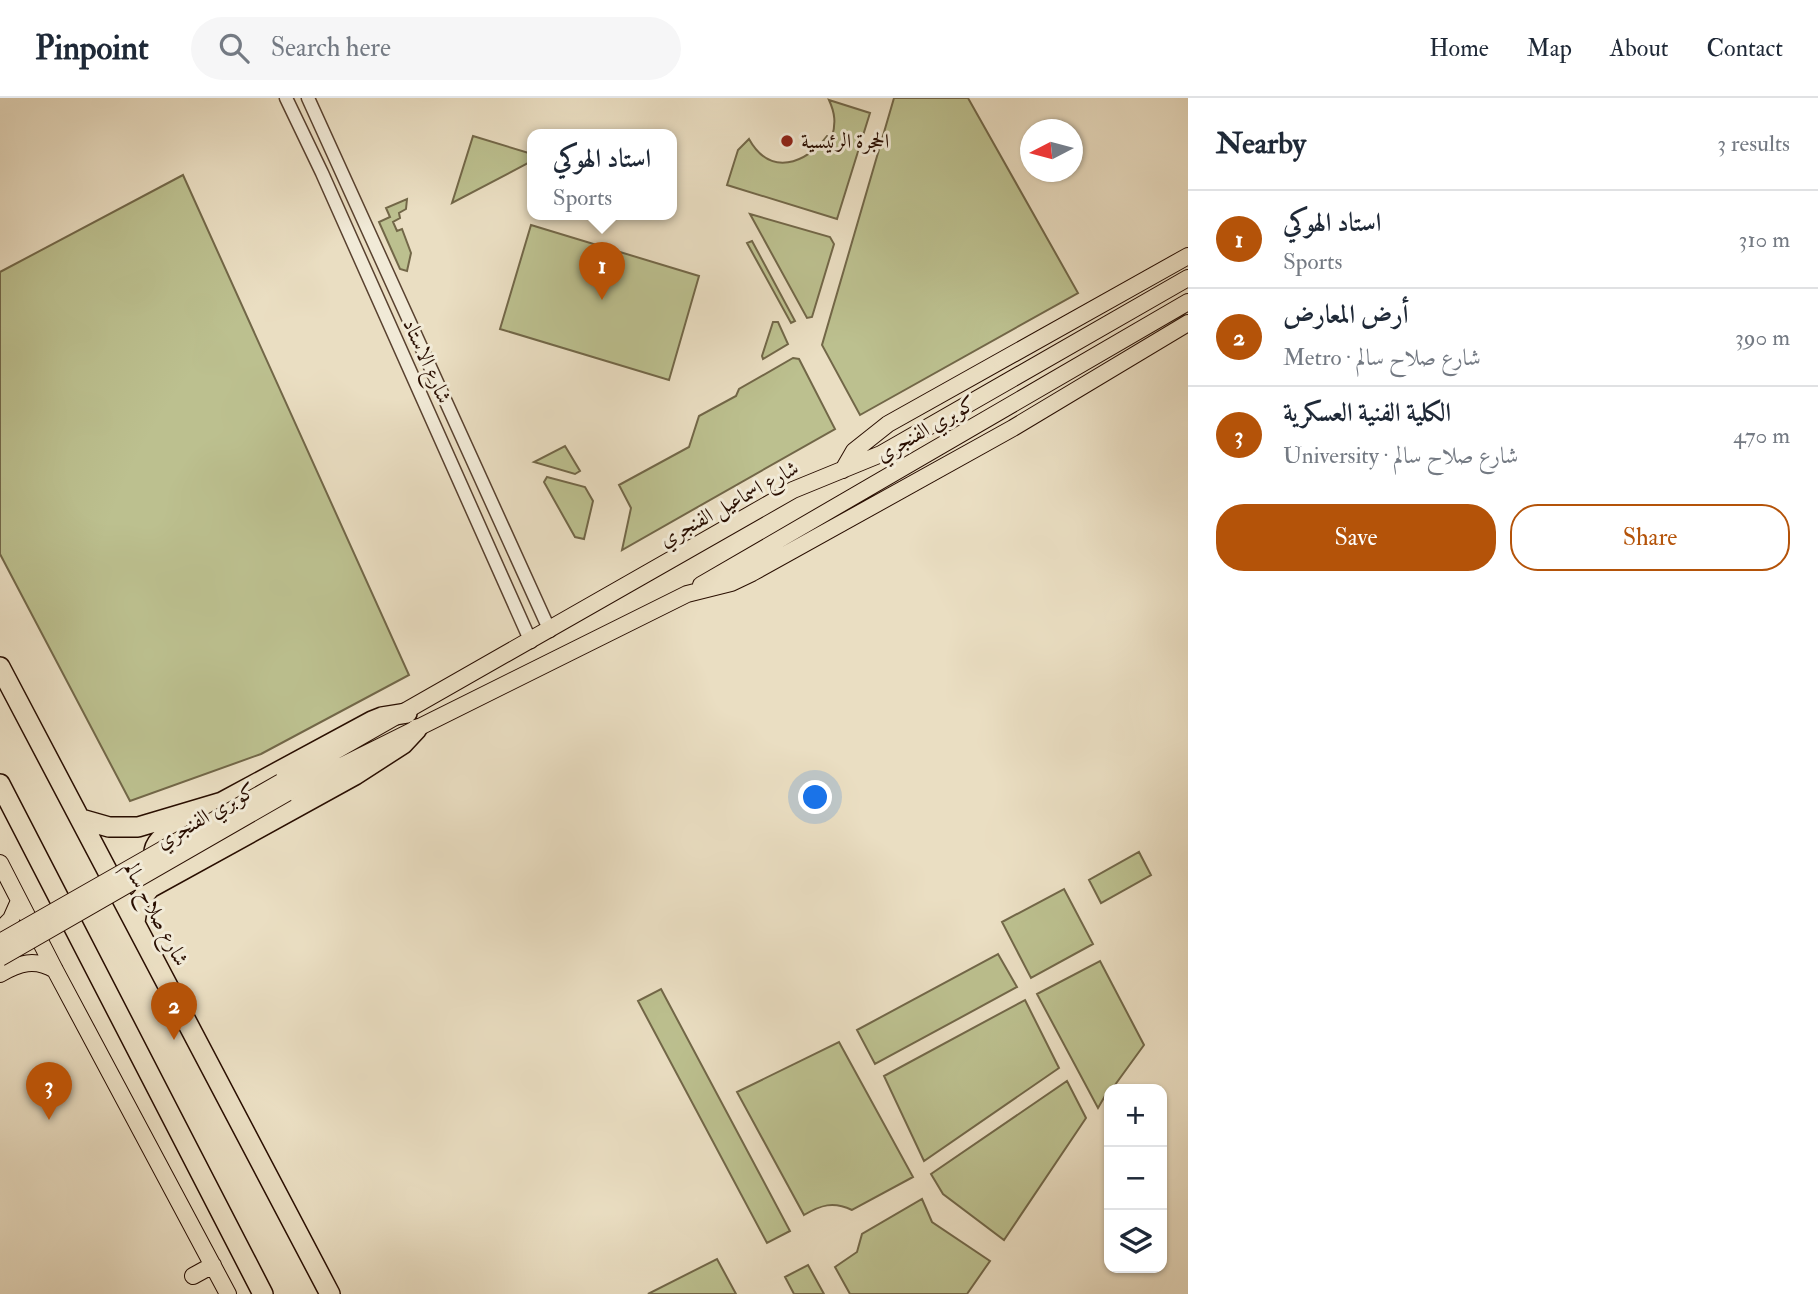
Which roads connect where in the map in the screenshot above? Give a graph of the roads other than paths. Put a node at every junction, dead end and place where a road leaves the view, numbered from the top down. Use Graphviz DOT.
graph roads {
  1 [pos="286,98"];
  2 [pos="308,98"];
  3 [pos="1188,256"];
  4 [pos="1188,278"];
  5 [pos="1188,302"];
  6 [pos="1188,323"];
  7 [pos="843,470"];
  8 [pos="687,594"];
  9 [pos="550,631"];
  10 [pos="531,642"];
  11 [pos="0,667"];
  12 [pos="412,721"];
  13 [pos="0,784"];
  14 [pos="284,788"];
  15 [pos="222,802"];
  16 [pos="81,819"];
  17 [pos="0,863"];
  18 [pos="174,875"];
  19 [pos="19,901"];
  20 [pos="135,922"];
  21 [pos="0,931"];
  22 [pos="0,958"];
  23 [pos="55,970"];
  24 [pos="0,974"];
  25 [pos="213,1265"];
  26 [pos="193,1276"];
  27 [pos="228,1294"];
  28 [pos="263,1294"];
  29 [pos="330,1294"];
  1 -- 10 [label="street, شارع الاستاد"];
  2 -- 9 [label="street, شارع الاستاد"];
  3 -- 7 [label="main road, شارع اسماعيل الفنجري"];
  4 -- 7 [label="main road, كوبري الفنجري"];
  5 -- 8 [label="main road, كوبري الفنجري"];
  6 -- 8 [label="main road, شارع اسماعيل الفنجري"];
  7 -- 9 [label="main road, شارع اسماعيل الفنجري"];
  8 -- 12 [label="main road, شارع اسماعيل الفنجري"];
  9 -- 10 [label="main road, شارع اسماعيل الفنجري"];
  10 -- 12 [label="main road, شارع اسماعيل الفنجري"];
  11 -- 16 [label="highway, شارع صلاح سالم"];
  12 -- 14 [label="main road, شارع اسماعيل الفنجري"];
  12 -- 15 [label="highway"];
  12 -- 18 [label="highway"];
  13 -- 28 [label="highway"];
  14 -- 21 [label="main road, كوبري الفنجري, bridge"];
  14 -- 22 [label="main road, كوبري الفنجري, bridge"];
  15 -- 16 [label="highway"];
  15 -- 18 [label="highway"];
  16 -- 20 [label="highway, شارع صلاح سالم"];
  17 -- 19 [label="main road"];
  18 -- 20 [label="highway"];
  19 -- 21 [label="main road"];
  19 -- 23 [label="main road"];
  20 -- 29 [label="highway, شارع صلاح سالم"];
  23 -- 24 [label="main road"];
  23 -- 25 [label="main road"];
  25 -- 26 [label="main road"];
  25 -- 27 [label="main road"];
}
